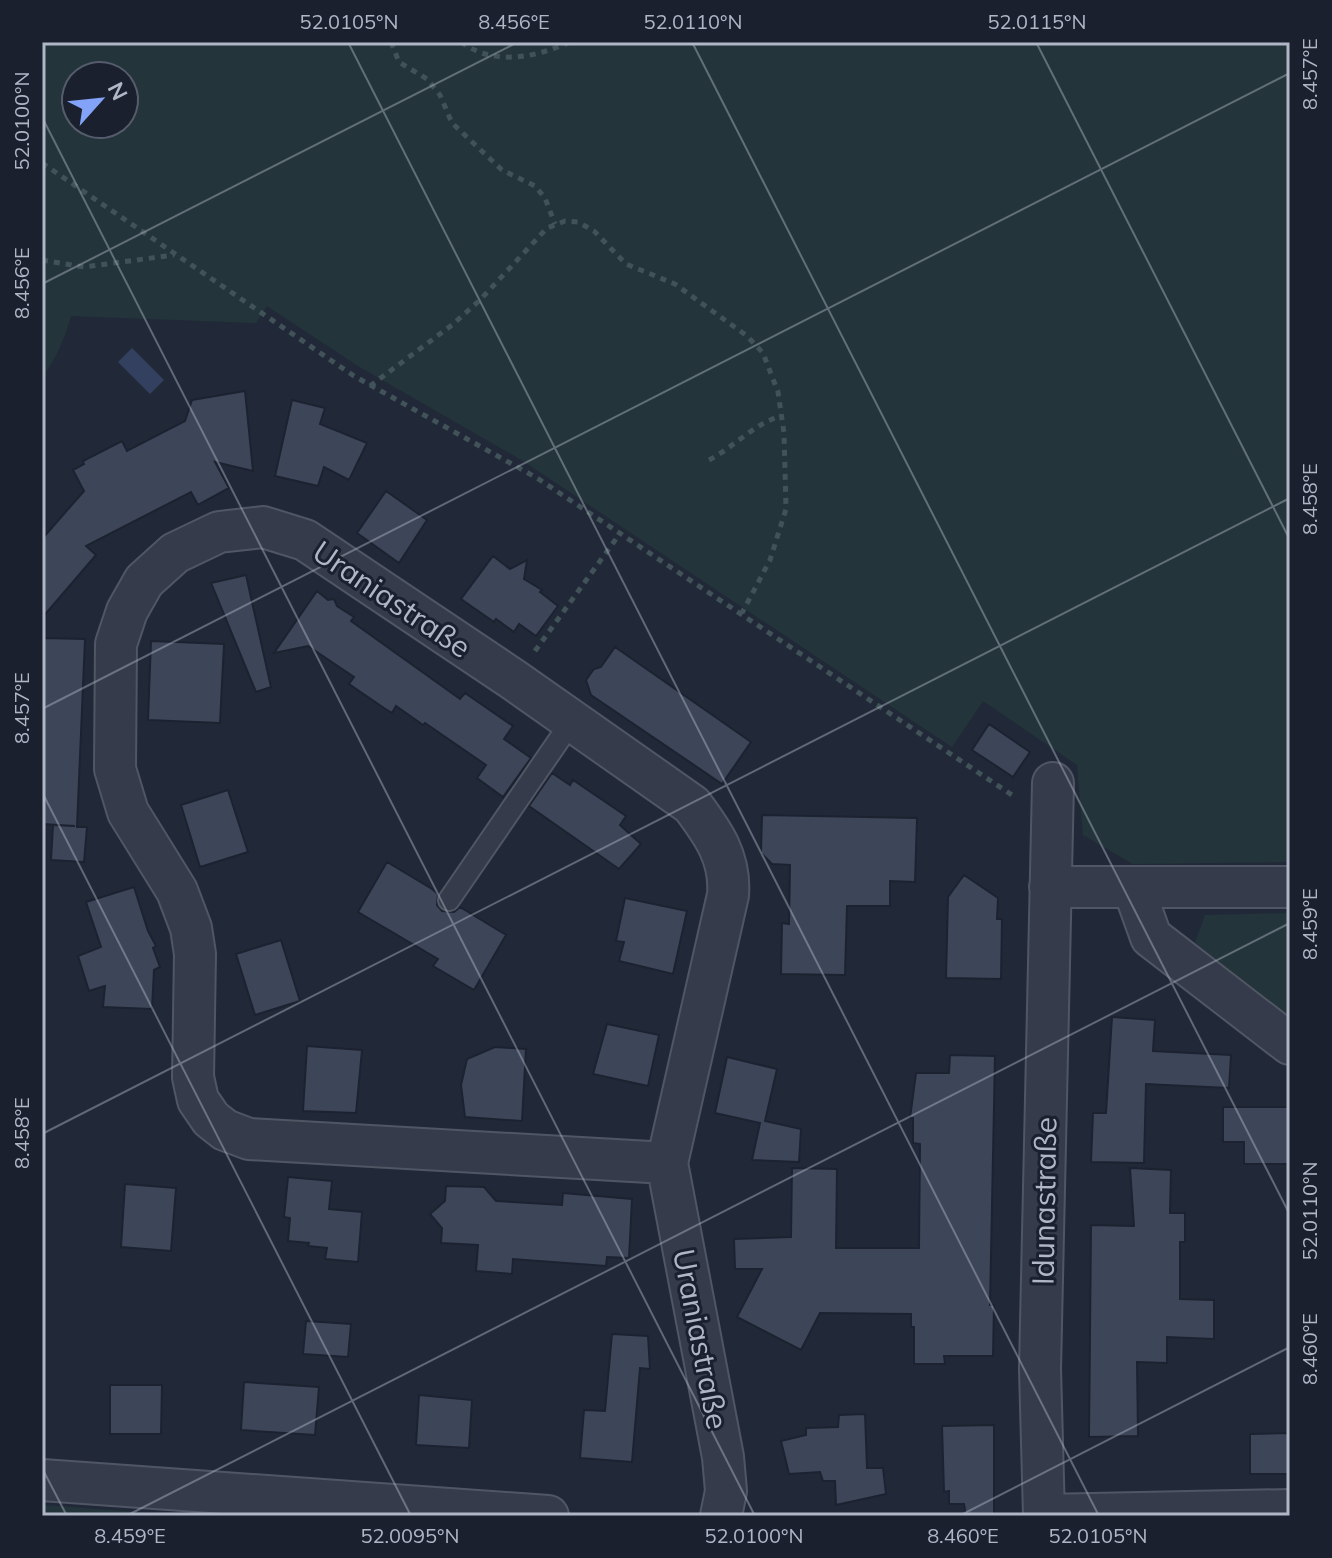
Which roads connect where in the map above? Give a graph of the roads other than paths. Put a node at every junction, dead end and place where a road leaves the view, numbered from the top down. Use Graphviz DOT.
graph roads {
  1 [pos="572,721"];
  2 [pos="1053,783"];
  3 [pos="1050,887"];
  4 [pos="1133,887"];
  5 [pos="1290,887"];
  6 [pos="449,900"];
  7 [pos="1290,1044"];
  8 [pos="667,1163"];
  9 [pos="42,1480"];
  10 [pos="1290,1510"];
  11 [pos="548,1516"];
  12 [pos="721,1516"];
  13 [pos="1044,1516"];
  1 -- 6 [label="lane"];
  1 -- 8 [label="street, Uraniastraße"];
  1 -- 8 [label="street, Uraniastraße"];
  2 -- 3 [label="street, Idunastraße"];
  3 -- 4 [label="street"];
  3 -- 13 [label="street, Idunastraße"];
  4 -- 5 [label="street"];
  4 -- 7 [label="street"];
  8 -- 12 [label="street, Uraniastraße"];
  9 -- 11 [label="street"];
  10 -- 13 [label="street"];
}
